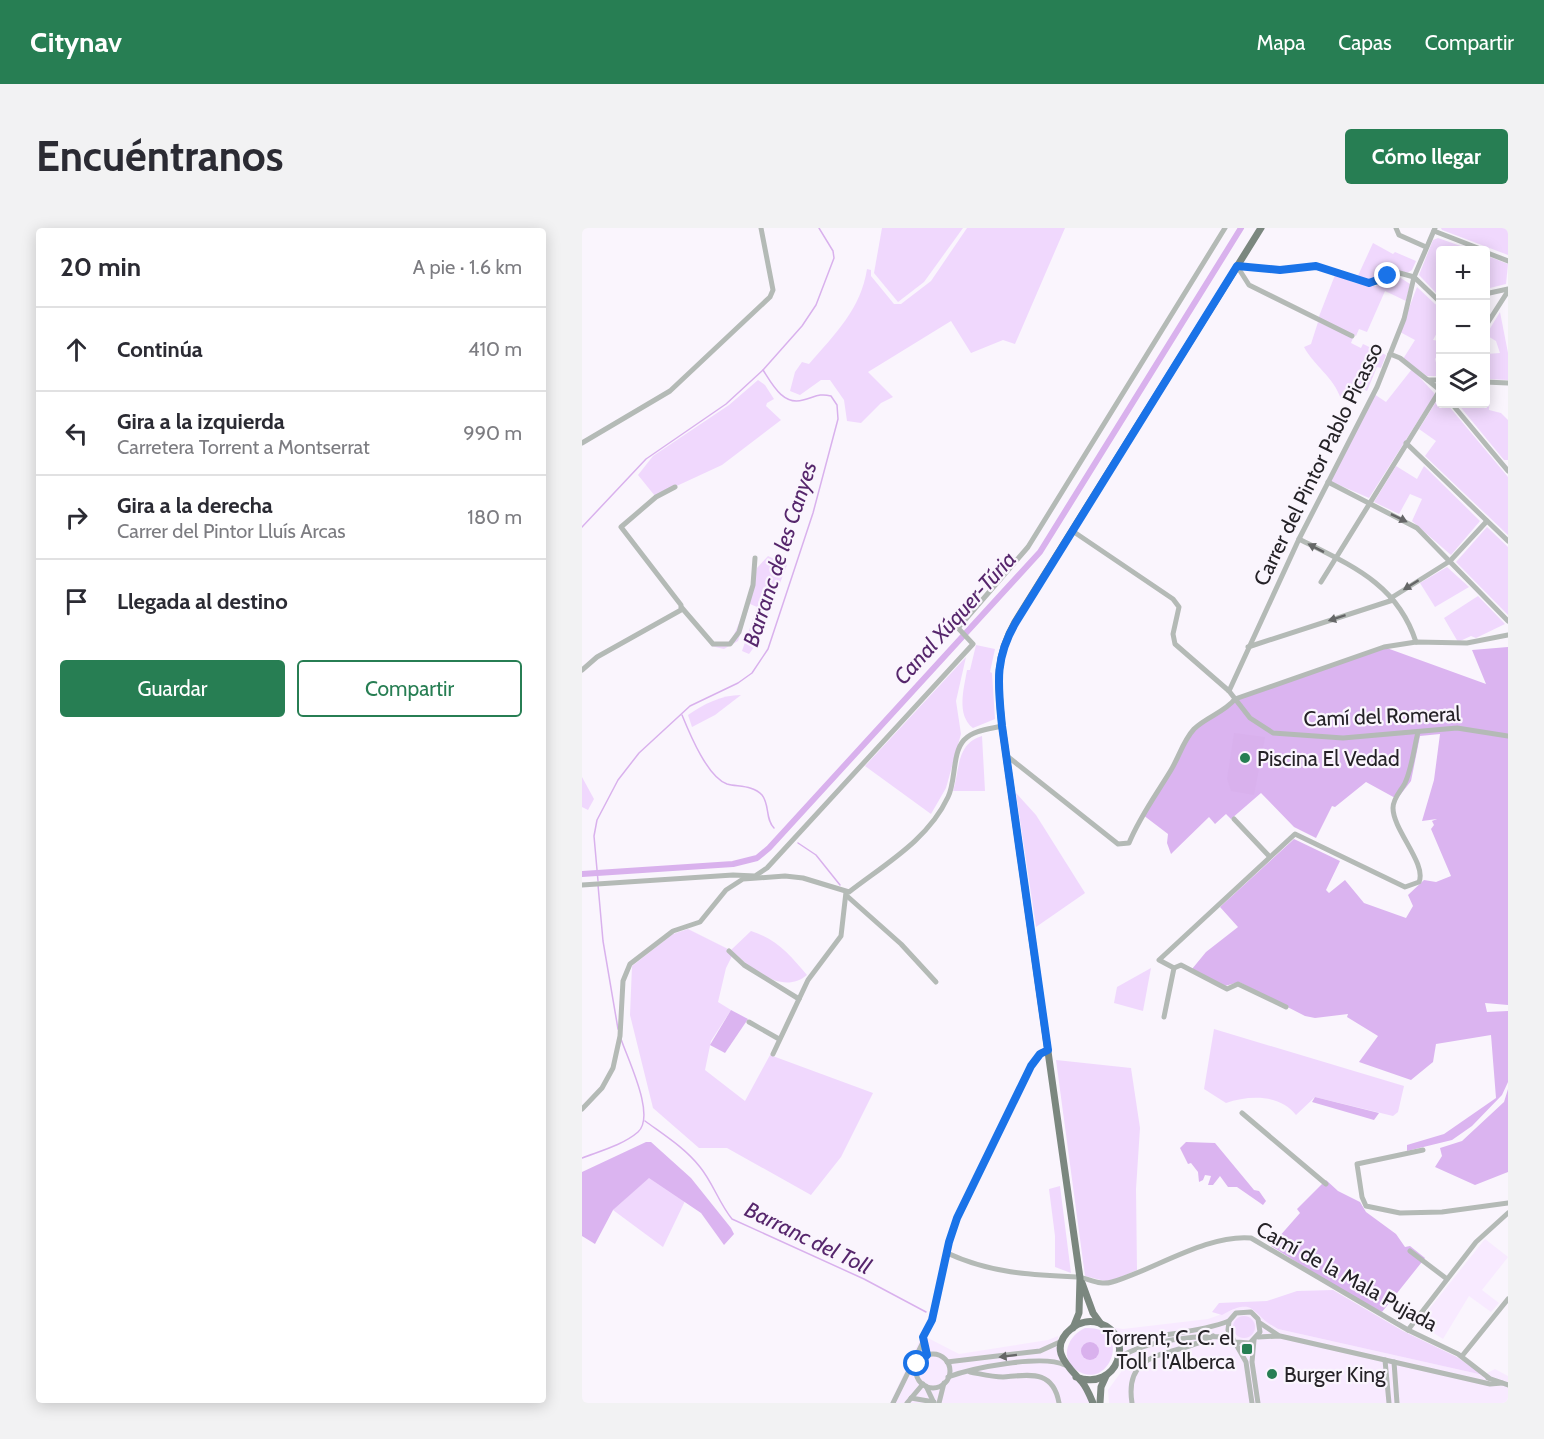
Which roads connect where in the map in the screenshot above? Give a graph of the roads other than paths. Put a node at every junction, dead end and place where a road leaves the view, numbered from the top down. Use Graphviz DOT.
graph roads {
  1 [pos="761,228"];
  2 [pos="1225,228"];
  3 [pos="1261,228"];
  4 [pos="1396,228"];
  5 [pos="1435,229"];
  6 [pos="1473,246"];
  7 [pos="1426,247"];
  8 [pos="1490,254"];
  9 [pos="1508,261"];
  10 [pos="1237,266"];
  11 [pos="1414,277"];
  12 [pos="1508,290"];
  13 [pos="1490,293"];
  14 [pos="1438,300"];
  15 [pos="1490,319"];
  16 [pos="1352,336"];
  17 [pos="1390,354"];
  18 [pos="1426,380"];
  19 [pos="1436,380"];
  20 [pos="1490,382"];
  21 [pos="1508,383"];
  22 [pos="1436,387"];
  23 [pos="1436,396"];
  24 [pos="1456,408"];
  25 [pos="582,443"];
  26 [pos="1406,443"];
  27 [pos="1506,465"];
  28 [pos="1508,471"];
  29 [pos="1328,482"];
  30 [pos="675,487"];
  31 [pos="1370,503"];
  32 [pos="1487,521"];
  33 [pos="1074,532"];
  34 [pos="1299,539"];
  35 [pos="1508,541"];
  36 [pos="1334,557"];
  37 [pos="755,558"];
  38 [pos="1450,561"];
  39 [pos="1321,582"];
  40 [pos="1392,599"];
  41 [pos="682,608"];
  42 [pos="1508,621"];
  43 [pos="1508,635"];
  44 [pos="1416,642"];
  45 [pos="1248,647"];
  46 [pos="582,670"];
  47 [pos="1229,691"];
  48 [pos="1235,699"];
  49 [pos="1002,726"];
  50 [pos="1418,732"];
  51 [pos="1508,736"];
  52 [pos="1007,756"];
  53 [pos="1234,819"];
  54 [pos="1269,856"];
  55 [pos="755,876"];
  56 [pos="582,885"];
  57 [pos="847,894"];
  58 [pos="729,951"];
  59 [pos="1174,968"];
  60 [pos="936,982"];
  61 [pos="799,999"];
  62 [pos="1286,1007"];
  63 [pos="1164,1017"];
  64 [pos="749,1022"];
  65 [pos="779,1040"];
  66 [pos="1048,1050"];
  67 [pos="773,1054"];
  68 [pos="582,1109"];
  69 [pos="1242,1113"];
  70 [pos="1424,1150"];
  71 [pos="1326,1184"];
  72 [pos="1508,1203"];
  73 [pos="1508,1213"];
  74 [pos="1410,1251"];
  75 [pos="947,1252"];
  76 [pos="1080,1278"];
  77 [pos="1447,1279"];
  78 [pos="1508,1299"];
  79 [pos="1229,1321"];
  80 [pos="1260,1323"];
  81 [pos="1101,1324"];
  82 [pos="1073,1328"];
  83 [pos="1408,1330"];
  84 [pos="1115,1335"];
  85 [pos="1213,1336"];
  86 [pos="1280,1336"];
  87 [pos="1256,1338"];
  88 [pos="1063,1340"];
  89 [pos="1234,1340"];
  90 [pos="923,1342"];
  91 [pos="927,1355"];
  92 [pos="1462,1356"];
  93 [pos="1119,1358"];
  94 [pos="1385,1360"];
  95 [pos="947,1362"];
  96 [pos="1394,1362"];
  97 [pos="1065,1365"];
  98 [pos="966,1371"];
  99 [pos="1106,1376"];
  100 [pos="948,1377"];
  101 [pos="1076,1377"];
  102 [pos="1487,1379"];
  103 [pos="944,1383"];
  104 [pos="924,1385"];
  105 [pos="1505,1385"];
  106 [pos="910,1400"];
  107 [pos="893,1403"];
  108 [pos="936,1403"];
  109 [pos="1059,1403"];
  110 [pos="1093,1403"];
  111 [pos="1100,1403"];
  112 [pos="1131,1403"];
  113 [pos="1252,1403"];
  114 [pos="1258,1403"];
  115 [pos="1389,1403"];
  116 [pos="1397,1403"];
  1 -- 25 [label="street"];
  2 -- 55 [label="street"];
  3 -- 10 [label="main road"];
  4 -- 7 [label="street"];
  5 -- 6 [label="street"];
  5 -- 7 [label="street, Carrer del Pintor Pablo Picasso"];
  7 -- 11 [label="street, Carrer del Pintor Pablo Picasso"];
  8 -- 9 [label="street"];
  10 -- 11 [label="street"];
  10 -- 16 [label="street"];
  10 -- 33 [label="main road"];
  11 -- 14 [label="street"];
  11 -- 17 [label="street, Carrer del Pintor Pablo Picasso"];
  12 -- 13 [label="street"];
  12 -- 15 [label="street"];
  17 -- 18 [label="street"];
  17 -- 29 [label="street, Carrer del Pintor Pablo Picasso"];
  18 -- 19 [label="street"];
  18 -- 22 [label="street"];
  20 -- 21 [label="street"];
  23 -- 26 [label="street"];
  24 -- 27 [label="street"];
  26 -- 31 [label="street"];
  26 -- 32 [label="street"];
  27 -- 28 [label="street"];
  29 -- 31 [label="street"];
  29 -- 34 [label="street, Carrer del Pintor Pablo Picasso"];
  30 -- 41 [label="street"];
  31 -- 36 [label="street"];
  31 -- 38 [label="street, one-way"];
  32 -- 35 [label="street"];
  32 -- 38 [label="street"];
  33 -- 47 [label="street, Camí del Romeral"];
  33 -- 49 [label="main road"];
  36 -- 34 [label="street, one-way"];
  34 -- 45 [label="street, Carrer del Pintor Pablo Picasso"];
  36 -- 39 [label="street"];
  36 -- 40 [label="street"];
  37 -- 41 [label="street"];
  38 -- 40 [label="street, one-way"];
  38 -- 42 [label="street"];
  40 -- 44 [label="street"];
  40 -- 45 [label="street, one-way"];
  41 -- 46 [label="street"];
  43 -- 44 [label="street"];
  44 -- 48 [label="street"];
  45 -- 47 [label="street, Carrer del Pintor Pablo Picasso"];
  47 -- 48 [label="street, Camí del Romeral"];
  48 -- 50 [label="street, Camí del Romeral"];
  48 -- 52 [label="street"];
  49 -- 52 [label="main road"];
  49 -- 57 [label="street"];
  50 -- 51 [label="street, Camí del Romeral"];
  50 -- 54 [label="street"];
  52 -- 66 [label="main road"];
  53 -- 54 [label="street"];
  54 -- 59 [label="street"];
  55 -- 56 [label="street"];
  55 -- 57 [label="street"];
  55 -- 68 [label="street"];
  57 -- 60 [label="street"];
  57 -- 61 [label="street"];
  58 -- 61 [label="street"];
  59 -- 62 [label="street"];
  59 -- 63 [label="street"];
  61 -- 65 [label="street"];
  64 -- 65 [label="street"];
  65 -- 67 [label="street"];
  66 -- 75 [label="street"];
  66 -- 76 [label="main road"];
  69 -- 71 [label="street"];
  70 -- 72 [label="street"];
  73 -- 77 [label="street"];
  74 -- 77 [label="street"];
  75 -- 76 [label="street, Camí de la Mala Pujada"];
  75 -- 90 [label="street"];
  76 -- 81 [label="main road"];
  76 -- 82 [label="main road"];
  76 -- 83 [label="street, Camí de la Mala Pujada"];
  77 -- 83 [label="street"];
  78 -- 92 [label="street"];
  79 -- 80 [label="street"];
  79 -- 84 [label="street"];
  79 -- 89 [label="street"];
  80 -- 86 [label="street"];
  80 -- 87 [label="street"];
  81 -- 82 [label="main road"];
  81 -- 84 [label="main road"];
  82 -- 88 [label="main road"];
  83 -- 92 [label="street, Camí de la Mala Pujada"];
  84 -- 93 [label="main road"];
  85 -- 89 [label="street"];
  85 -- 93 [label="street"];
  85 -- 112 [label="street"];
  86 -- 87 [label="street"];
  86 -- 94 [label="street"];
  87 -- 89 [label="street"];
  87 -- 114 [label="street"];
  88 -- 95 [label="street, one-way"];
  88 -- 97 [label="main road"];
  89 -- 113 [label="street"];
  90 -- 91 [label="street"];
  90 -- 107 [label="street"];
  91 -- 95 [label="street"];
  91 -- 104 [label="street"];
  92 -- 102 [label="street, Camí de la Mala Pujada"];
  93 -- 99 [label="main road"];
  94 -- 96 [label="street"];
  94 -- 115 [label="street"];
  95 -- 100 [label="street"];
  96 -- 102 [label="street"];
  96 -- 116 [label="street"];
  97 -- 98 [label="street"];
  97 -- 101 [label="main road"];
  98 -- 100 [label="street"];
  98 -- 109 [label="street"];
  99 -- 101 [label="main road"];
  99 -- 111 [label="main road"];
  100 -- 103 [label="street"];
  101 -- 110 [label="main road"];
  102 -- 105 [label="street, Camí de la Mala Pujada"];
  103 -- 104 [label="street"];
  103 -- 108 [label="street"];
  104 -- 106 [label="street"];
  104 -- 108 [label="street"];
  106 -- 108 [label="street"];
}
